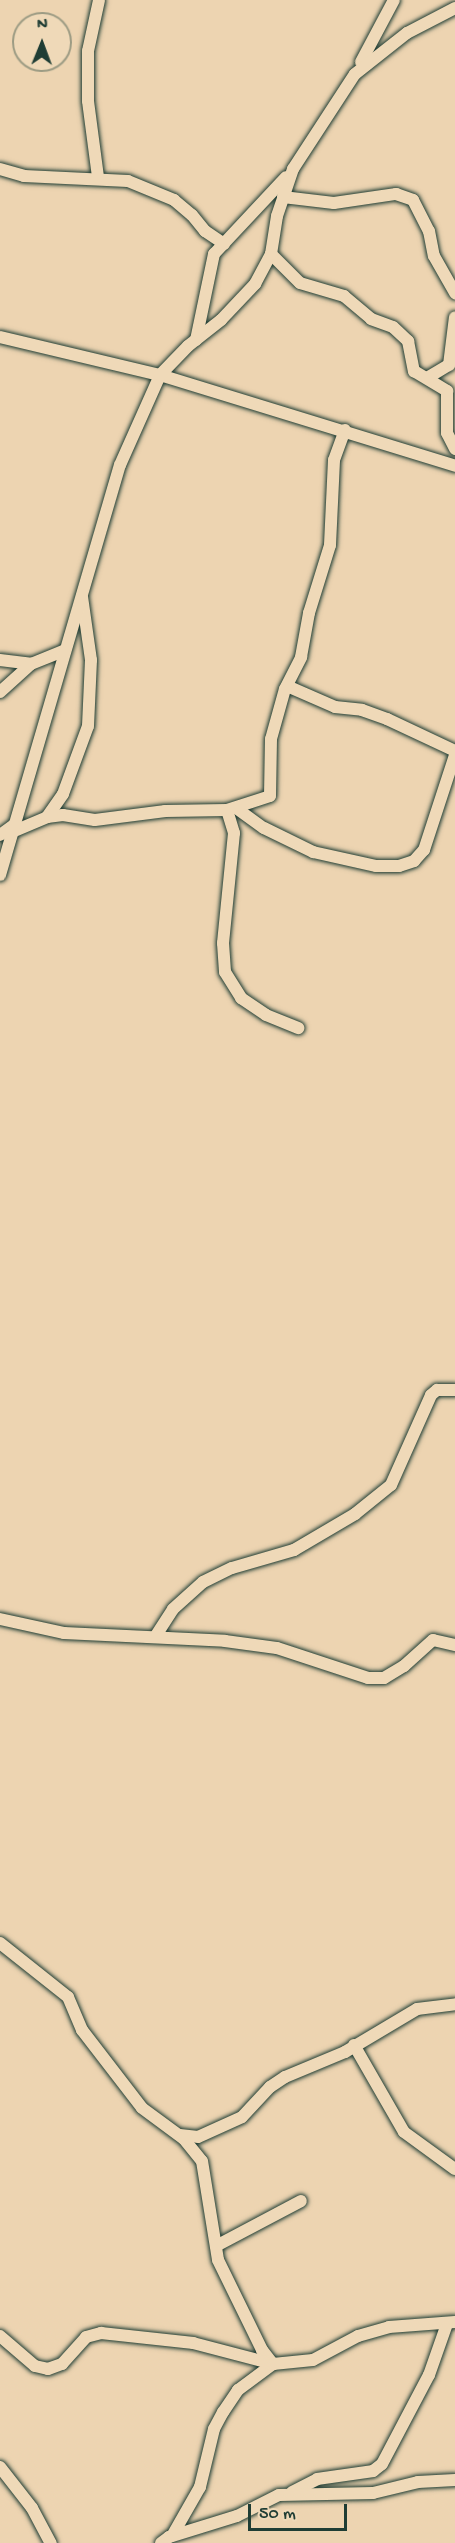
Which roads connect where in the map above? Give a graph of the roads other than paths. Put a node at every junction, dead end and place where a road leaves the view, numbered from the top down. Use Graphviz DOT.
graph roads {
  1 [pos="99,0"];
  2 [pos="394,0"];
  3 [pos="455,8"];
  4 [pos="355,74"];
  5 [pos="0,169"];
  6 [pos="293,169"];
  7 [pos="98,177"];
  8 [pos="283,197"];
  9 [pos="224,244"];
  10 [pos="271,254"];
  11 [pos="455,293"];
  12 [pos="455,316"];
  13 [pos="0,337"];
  14 [pos="196,340"];
  15 [pos="452,350"];
  16 [pos="160,375"];
  17 [pos="427,378"];
  18 [pos="345,430"];
  19 [pos="455,449"];
  20 [pos="455,466"];
  21 [pos="81,593"];
  22 [pos="65,650"];
  23 [pos="0,660"];
  24 [pos="31,664"];
  25 [pos="287,686"];
  26 [pos="0,692"];
  27 [pos="455,753"];
  28 [pos="231,809"];
  29 [pos="47,817"];
  30 [pos="9,830"];
  31 [pos="0,875"];
  32 [pos="299,1028"];
  33 [pos="455,1390"];
  34 [pos="0,1619"];
  35 [pos="155,1637"];
  36 [pos="455,1644"];
  37 [pos="0,1943"];
  38 [pos="455,2004"];
  39 [pos="354,2045"];
  40 [pos="179,2135"];
  41 [pos="455,2169"];
  42 [pos="301,2201"];
  43 [pos="216,2246"];
  44 [pos="451,2323"];
  45 [pos="0,2336"];
  46 [pos="273,2364"];
  47 [pos="0,2468"];
  48 [pos="455,2480"];
  49 [pos="290,2493"];
  50 [pos="166,2540"];
  51 [pos="51,2543"];
  1 -- 7 [label="street"];
  2 -- 4 [label="street"];
  3 -- 4 [label="street"];
  4 -- 6 [label="street"];
  5 -- 7 [label="street"];
  6 -- 8 [label="street"];
  6 -- 9 [label="street"];
  7 -- 9 [label="street"];
  8 -- 10 [label="street"];
  8 -- 11 [label="street"];
  9 -- 14 [label="street"];
  10 -- 14 [label="street"];
  10 -- 17 [label="street"];
  12 -- 15 [label="street"];
  13 -- 16 [label="street"];
  14 -- 16 [label="street"];
  15 -- 17 [label="street"];
  16 -- 18 [label="street"];
  16 -- 21 [label="street"];
  17 -- 19 [label="street"];
  18 -- 20 [label="street"];
  18 -- 25 [label="street"];
  21 -- 22 [label="street"];
  21 -- 29 [label="street"];
  22 -- 24 [label="street"];
  22 -- 30 [label="street"];
  23 -- 24 [label="street"];
  24 -- 26 [label="street"];
  25 -- 27 [label="street"];
  25 -- 28 [label="street"];
  27 -- 28 [label="street"];
  28 -- 29 [label="street"];
  28 -- 32 [label="street"];
  29 -- 30 [label="street"];
  30 -- 31 [label="street"];
  33 -- 35 [label="street"];
  34 -- 35 [label="street"];
  35 -- 36 [label="street"];
  37 -- 40 [label="street"];
  38 -- 39 [label="street"];
  39 -- 40 [label="street"];
  39 -- 41 [label="street"];
  40 -- 43 [label="street"];
  42 -- 43 [label="street"];
  43 -- 46 [label="street"];
  44 -- 46 [label="street"];
  44 -- 49 [label="street"];
  45 -- 46 [label="street"];
  46 -- 50 [label="street"];
  47 -- 51 [label="street"];
  48 -- 49 [label="street"];
  49 -- 50 [label="street"];
}
